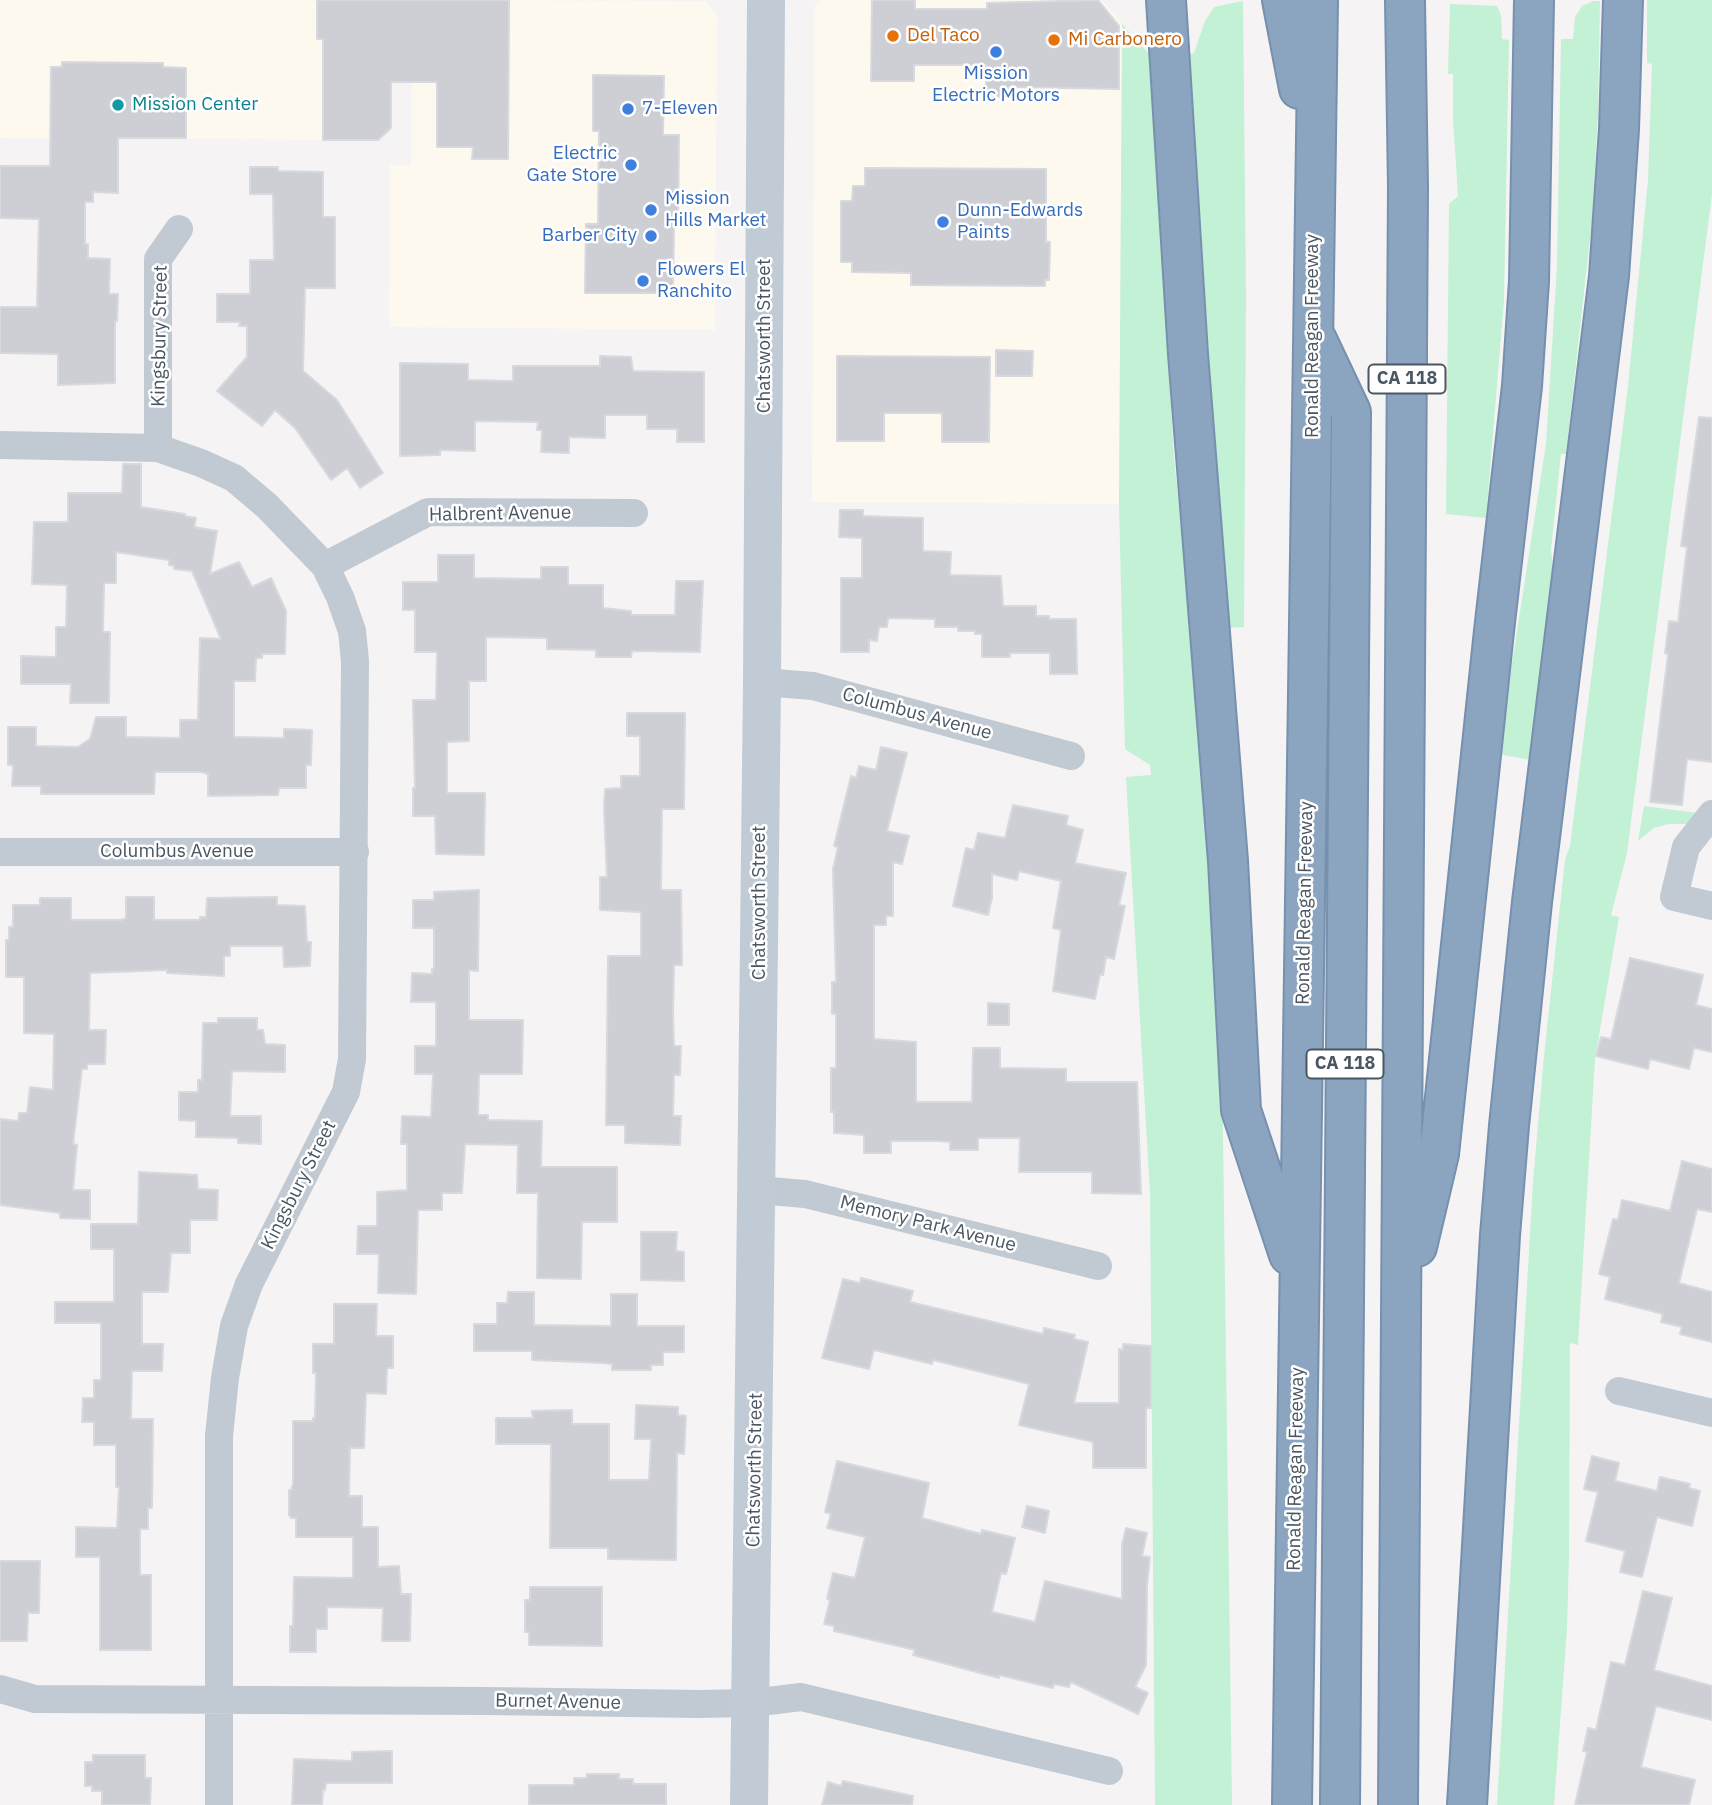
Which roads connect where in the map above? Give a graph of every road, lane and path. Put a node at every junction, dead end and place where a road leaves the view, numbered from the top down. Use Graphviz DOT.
graph roads {
  1 [pos="766,0"];
  2 [pos="1166,0"];
  3 [pos="1282,0"];
  4 [pos="1534,0"];
  5 [pos="1317,7"];
  6 [pos="1404,8"];
  7 [pos="1623,10"];
  8 [pos="1314,163"];
  9 [pos="179,229"];
  10 [pos="1313,332"];
  11 [pos="0,445"];
  12 [pos="158,448"];
  13 [pos="634,513"];
  14 [pos="325,566"];
  15 [pos="1406,571"];
  16 [pos="762,682"];
  17 [pos="1071,756"];
  18 [pos="1712,814"];
  19 [pos="0,852"];
  20 [pos="355,852"];
  21 [pos="1712,906"];
  22 [pos="758,1191"];
  23 [pos="1098,1266"];
  24 [pos="1298,1283"];
  25 [pos="1401,1308"];
  26 [pos="1619,1391"];
  27 [pos="1712,1413"];
  28 [pos="0,1689"];
  29 [pos="219,1699"];
  30 [pos="752,1703"];
  31 [pos="1109,1771"];
  32 [pos="219,1805"];
  33 [pos="749,1805"];
  34 [pos="1292,1805"];
  35 [pos="1339,1805"];
  36 [pos="1356,1805"];
  37 [pos="1398,1805"];
  38 [pos="1467,1805"];
  1 -- 16 [label="main road, Chatsworth Street"];
  2 -- 24 [label="highway"];
  3 -- 8 [label="highway"];
  4 -- 25 [label="highway"];
  5 -- 8 [label="highway, Ronald Reagan Freeway / CA 118"];
  6 -- 15 [label="highway, CA 118"];
  7 -- 38 [label="highway"];
  8 -- 10 [label="highway, Ronald Reagan Freeway / CA 118"];
  9 -- 12 [label="street, Kingsbury Street"];
  10 -- 24 [label="highway, Ronald Reagan Freeway / CA 118"];
  10 -- 35 [label="highway, CA 118"];
  11 -- 12 [label="street"];
  12 -- 14 [label="street"];
  13 -- 14 [label="street, Halbrent Avenue"];
  14 -- 20 [label="street, Kingsbury Street"];
  15 -- 25 [label="highway, CA 118"];
  15 -- 36 [label="highway, CA 118"];
  16 -- 17 [label="street, Columbus Avenue"];
  16 -- 22 [label="main road, Chatsworth Street"];
  18 -- 21 [label="street"];
  19 -- 20 [label="street, Columbus Avenue"];
  20 -- 29 [label="street, Kingsbury Street"];
  22 -- 23 [label="street, Memory Park Avenue"];
  22 -- 30 [label="main road, Chatsworth Street"];
  24 -- 34 [label="highway, Ronald Reagan Freeway / CA 118"];
  25 -- 37 [label="highway, CA 118"];
  26 -- 27 [label="street"];
  28 -- 29 [label="street, Burnet Avenue"];
  29 -- 30 [label="street, Burnet Avenue"];
  29 -- 32 [label="street, Kingsbury Street"];
  30 -- 31 [label="street, Burnet Avenue"];
  30 -- 33 [label="main road, Chatsworth Street"];
}
